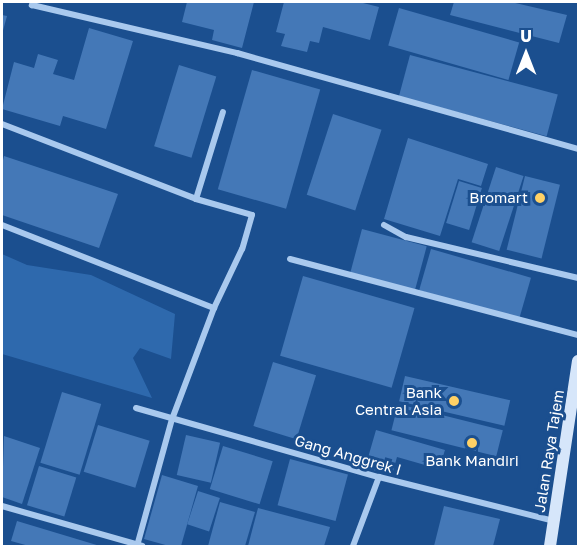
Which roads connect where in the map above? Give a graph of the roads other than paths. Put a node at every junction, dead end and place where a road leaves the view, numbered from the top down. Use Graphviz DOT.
graph roads {
  1 [pos="34,2"];
  2 [pos="223,112"];
  3 [pos="2,123"];
  4 [pos="579,149"];
  5 [pos="196,199"];
  6 [pos="2,225"];
  7 [pos="384,225"];
  8 [pos="290,259"];
  9 [pos="579,278"];
  10 [pos="214,308"];
  11 [pos="579,335"];
  12 [pos="579,361"];
  13 [pos="136,408"];
  14 [pos="172,418"];
  15 [pos="379,477"];
  16 [pos="2,506"];
  17 [pos="554,521"];
  18 [pos="139,546"];
  19 [pos="353,546"];
  20 [pos="550,546"];
  1 -- 4 [label="street"];
  2 -- 5 [label="street"];
  3 -- 5 [label="street"];
  5 -- 10 [label="street"];
  6 -- 10 [label="street"];
  7 -- 9 [label="street"];
  8 -- 11 [label="street"];
  10 -- 14 [label="street"];
  12 -- 17 [label="main road, Jalan Raya Tajem"];
  13 -- 14 [label="street, Gang Anggrek I"];
  14 -- 15 [label="street, Gang Anggrek I"];
  14 -- 18 [label="street"];
  15 -- 17 [label="street, Gang Anggrek I"];
  15 -- 19 [label="street"];
  16 -- 18 [label="street"];
  17 -- 20 [label="main road, Jalan Raya Tajem"];
}
